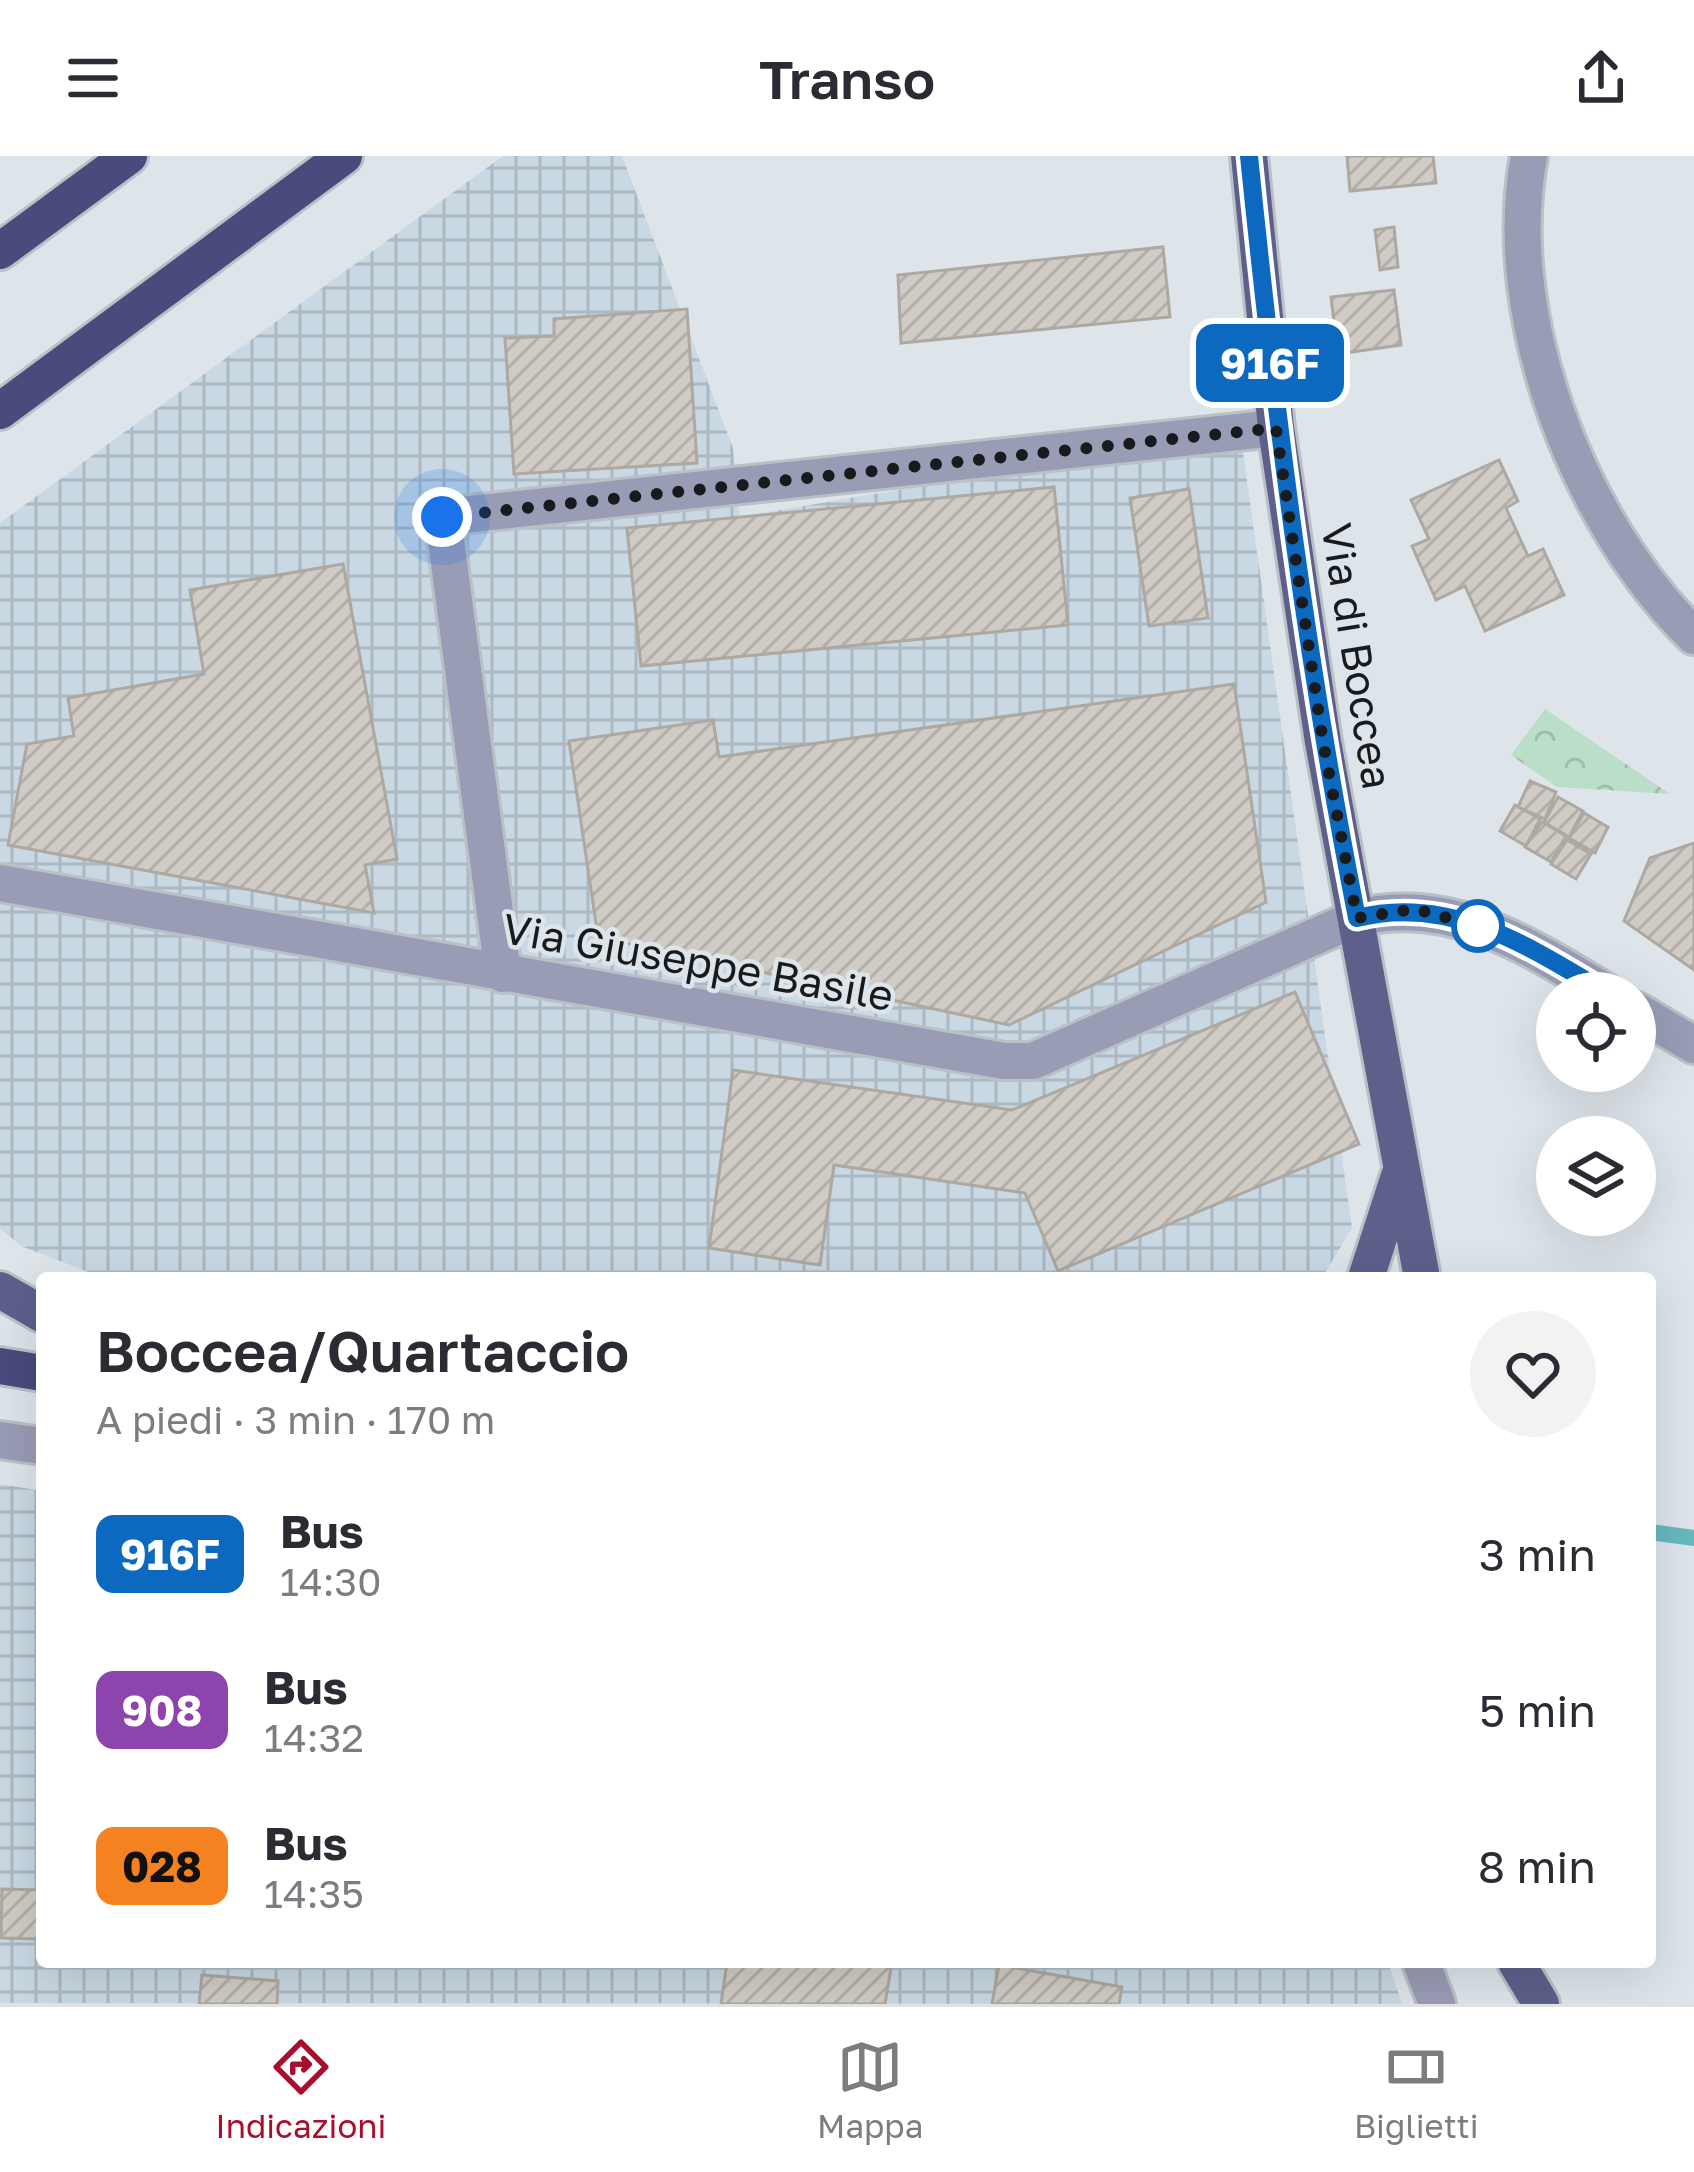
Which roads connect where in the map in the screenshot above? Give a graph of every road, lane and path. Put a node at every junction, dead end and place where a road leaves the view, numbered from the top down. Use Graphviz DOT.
graph roads {
  1 [pos="129,156"];
  2 [pos="344,156"];
  3 [pos="1249,156"];
  4 [pos="1529,156"];
  5 [pos="0,251"];
  6 [pos="0,411"];
  7 [pos="1276,428"];
  8 [pos="1694,637"];
  9 [pos="0,883"];
  10 [pos="1357,918"];
  11 [pos="1571,972"];
  12 [pos="503,974"];
  13 [pos="1656,1022"];
  14 [pos="1694,1045"];
  15 [pos="1401,1167"];
  16 [pos="1368,1272"];
  17 [pos="1420,1272"];
  18 [pos="0,1290"];
  19 [pos="36,1311"];
  20 [pos="0,1366"];
  21 [pos="36,1371"];
  22 [pos="0,1440"];
  23 [pos="36,1445"];
  24 [pos="1423,1968"];
  25 [pos="1520,1968"];
  26 [pos="1534,1968"];
  27 [pos="1542,1968"];
  28 [pos="1437,2004"];
  29 [pos="1545,2004"];
  1 -- 5 [label="highway"];
  2 -- 6 [label="highway"];
  3 -- 7 [label="main road, Via di Boccea"];
  4 -- 8 [label="street"];
  7 -- 10 [label="main road, Via di Boccea"];
  7 -- 12 [label="street"];
  9 -- 12 [label="street, Via Giuseppe Basile"];
  10 -- 11 [label="street, Via Giuseppe Basile"];
  10 -- 12 [label="street, Via Giuseppe Basile"];
  10 -- 15 [label="main road, Via di Boccea"];
  13 -- 14 [label="street"];
  15 -- 16 [label="main road, Via di Boccea"];
  15 -- 17 [label="main road, Via di Boccea"];
  18 -- 19 [label="main road"];
  20 -- 21 [label="highway"];
  22 -- 23 [label="street"];
  24 -- 28 [label="street"];
  25 -- 29 [label="main road"];
  26 -- 29 [label="street"];
  27 -- 29 [label="main road"];
}
